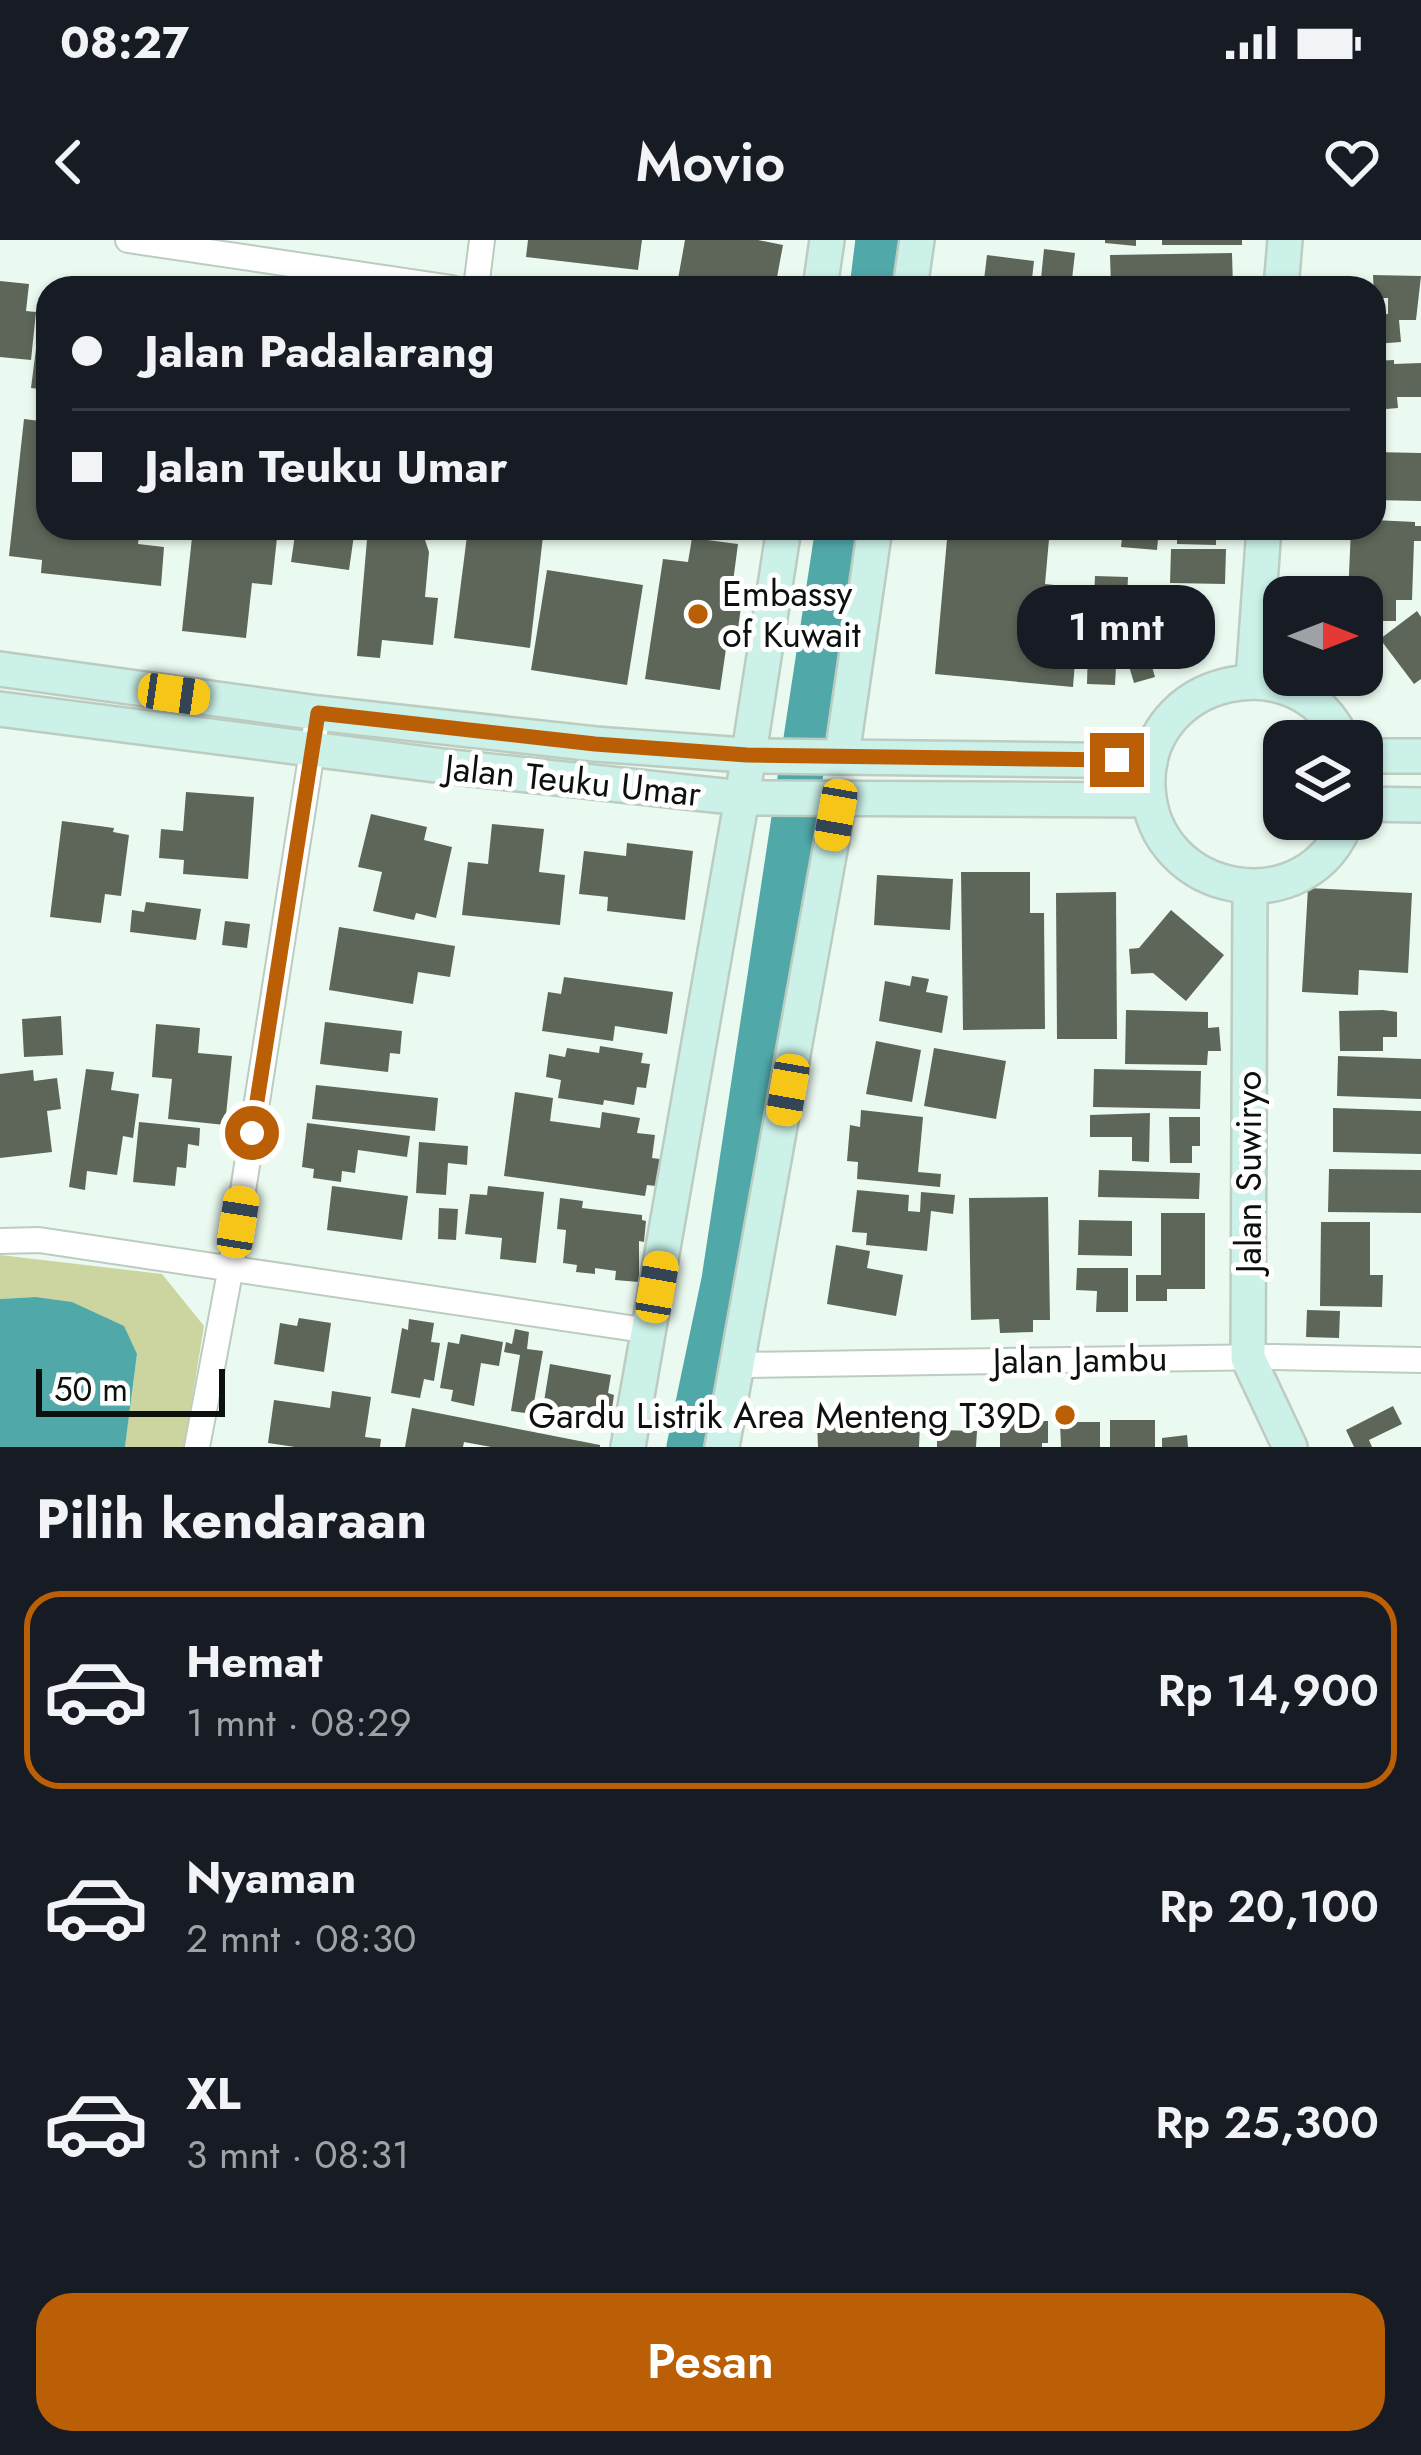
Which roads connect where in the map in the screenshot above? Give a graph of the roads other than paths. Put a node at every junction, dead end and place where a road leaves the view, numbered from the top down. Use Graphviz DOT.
graph roads {
  1 [pos="128,240"];
  2 [pos="482,240"];
  3 [pos="827,240"];
  4 [pos="917,240"];
  5 [pos="1285,240"];
  6 [pos="185,243"];
  7 [pos="381,276"];
  8 [pos="478,276"];
  9 [pos="822,276"];
  10 [pos="912,276"];
  11 [pos="1282,276"];
  12 [pos="782,540"];
  13 [pos="873,540"];
  14 [pos="1263,540"];
  15 [pos="0,669"];
  16 [pos="1252,680"];
  17 [pos="0,709"];
  18 [pos="318,713"];
  19 [pos="1332,720"];
  20 [pos="312,750"];
  21 [pos="832,755"];
  22 [pos="752,756"];
  23 [pos="1383,756"];
  24 [pos="1421,756"];
  25 [pos="1150,761"];
  26 [pos="747,798"];
  27 [pos="830,800"];
  28 [pos="1149,800"];
  29 [pos="1383,804"];
  30 [pos="1421,805"];
  31 [pos="1336,840"];
  32 [pos="1250,887"];
  33 [pos="0,1241"];
  34 [pos="231,1268"];
  35 [pos="650,1331"];
  36 [pos="1248,1358"];
  37 [pos="1421,1360"];
  38 [pos="739,1365"];
  39 [pos="197,1447"];
  40 [pos="628,1447"];
  41 [pos="722,1447"];
  42 [pos="1290,1447"];
  1 -- 6 [label="street"];
  2 -- 8 [label="street"];
  3 -- 9 [label="street"];
  4 -- 10 [label="street"];
  5 -- 11 [label="street"];
  6 -- 7 [label="street"];
  12 -- 22 [label="street"];
  13 -- 21 [label="street"];
  14 -- 16 [label="street"];
  15 -- 18 [label="street, Jalan Teuku Umar"];
  16 -- 19 [label="street"];
  16 -- 25 [label="street"];
  17 -- 20 [label="street, Jalan Teuku Umar"];
  18 -- 20 [label="street"];
  18 -- 22 [label="street, Jalan Teuku Umar"];
  20 -- 26 [label="street, Jalan Teuku Umar"];
  20 -- 34 [label="street"];
  21 -- 22 [label="street, Jalan Teuku Umar"];
  21 -- 25 [label="street, Jalan Teuku Umar"];
  22 -- 26 [label="street"];
  23 -- 24 [label="street"];
  25 -- 28 [label="street"];
  26 -- 27 [label="street, Jalan Teuku Umar"];
  26 -- 35 [label="street"];
  27 -- 28 [label="street, Jalan Teuku Umar"];
  27 -- 38 [label="street"];
  28 -- 32 [label="street"];
  29 -- 30 [label="street"];
  31 -- 32 [label="street"];
  32 -- 36 [label="street, Jalan Suwiryo"];
  33 -- 34 [label="street"];
  34 -- 35 [label="street"];
  34 -- 39 [label="street"];
  35 -- 40 [label="street"];
  36 -- 37 [label="street, Jalan Jambu"];
  36 -- 38 [label="street, Jalan Jambu"];
  36 -- 42 [label="street, Jalan Suwiryo"];
  38 -- 41 [label="street"];
}
